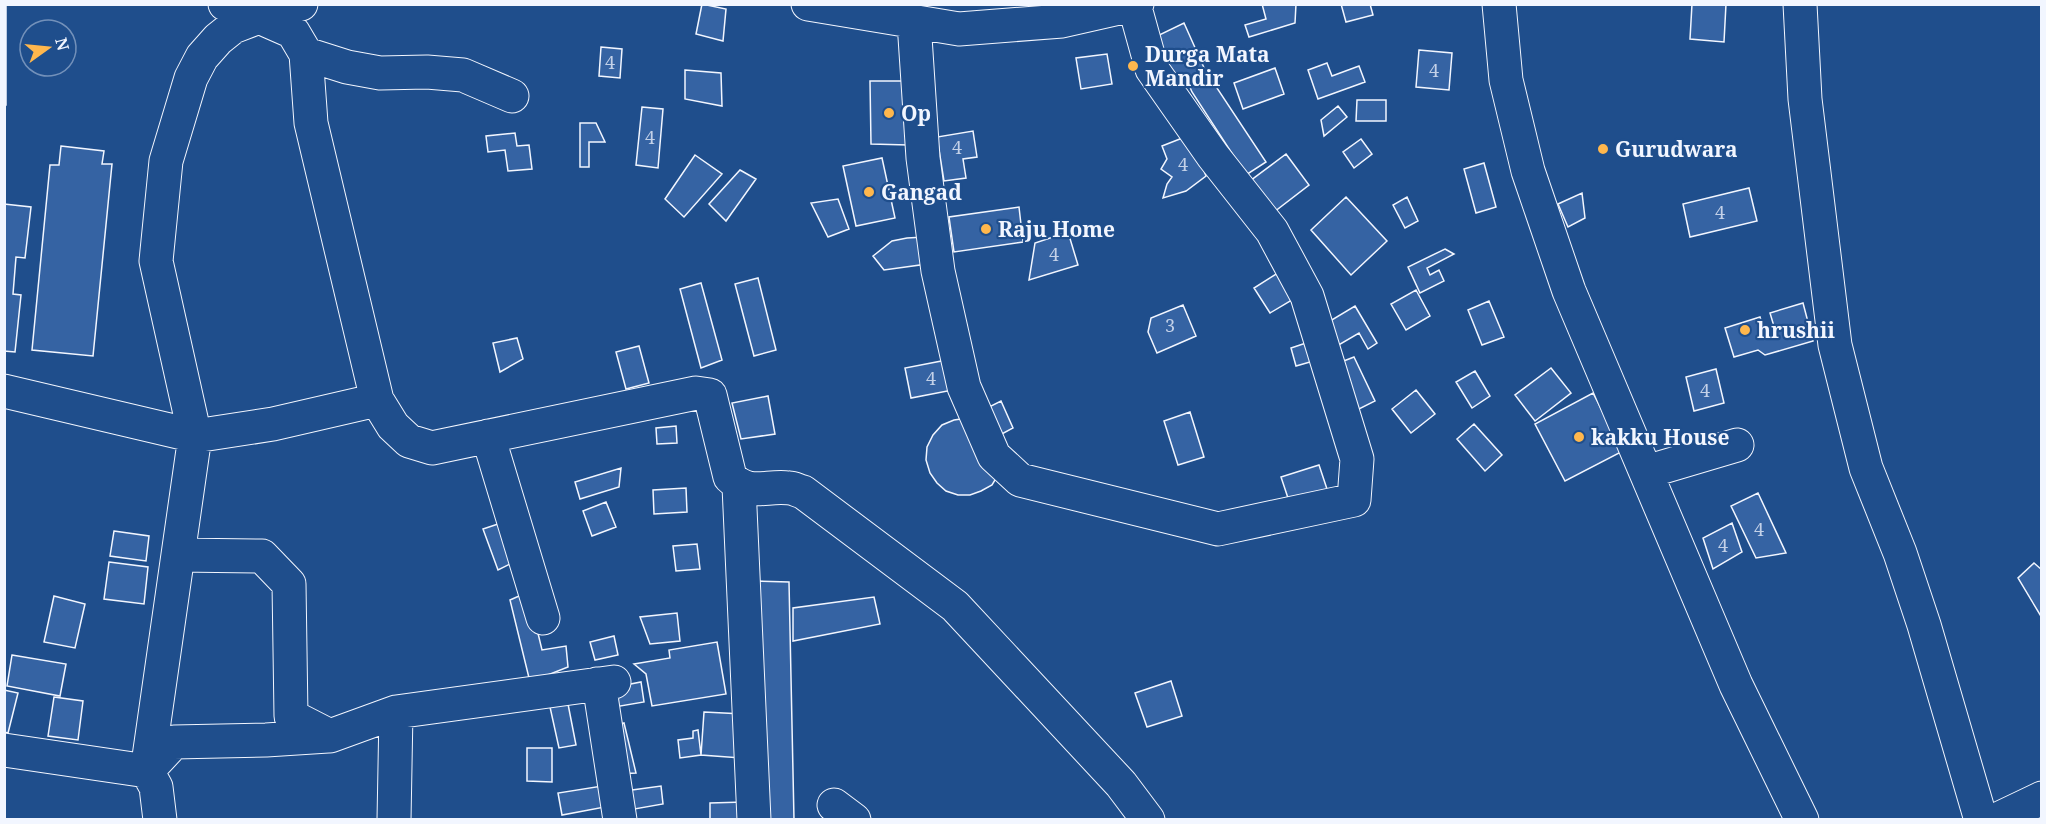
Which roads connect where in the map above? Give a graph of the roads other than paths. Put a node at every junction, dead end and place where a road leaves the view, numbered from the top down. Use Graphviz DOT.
graph roads {
  1 [pos="225,4"];
  2 [pos="301,4"];
  3 [pos="808,4"];
  4 [pos="1499,4"];
  5 [pos="1800,4"];
  6 [pos="1135,5"];
  7 [pos="259,17"];
  8 [pos="914,22"];
  9 [pos="306,54"];
  10 [pos="512,96"];
  11 [pos="4,391"];
  12 [pos="377,400"];
  13 [pos="195,436"];
  14 [pos="488,436"];
  15 [pos="1737,445"];
  16 [pos="1646,472"];
  17 [pos="738,486"];
  18 [pos="178,555"];
  19 [pos="543,618"];
  20 [pos="396,712"];
  21 [pos="330,736"];
  22 [pos="4,750"];
  23 [pos="147,771"];
  24 [pos="2042,798"];
  25 [pos="160,819"];
  26 [pos="394,819"];
  27 [pos="620,819"];
  28 [pos="754,819"];
  29 [pos="1148,819"];
  30 [pos="1802,819"];
  31 [pos="1981,819"];
  32 [pos="1996,819"];
  1 -- 7 [label="street"];
  2 -- 7 [label="street"];
  3 -- 8 [label="street"];
  4 -- 16 [label="street"];
  5 -- 31 [label="street"];
  6 -- 8 [label="street"];
  6 -- 8 [label="street"];
  7 -- 9 [label="street"];
  7 -- 13 [label="street"];
  9 -- 10 [label="street"];
  9 -- 12 [label="street"];
  11 -- 13 [label="street"];
  12 -- 13 [label="street"];
  12 -- 14 [label="street"];
  13 -- 18 [label="street"];
  14 -- 17 [label="street"];
  14 -- 19 [label="street"];
  15 -- 16 [label="street"];
  16 -- 30 [label="street"];
  17 -- 28 [label="street"];
  17 -- 29 [label="street"];
  18 -- 21 [label="street"];
  18 -- 23 [label="street"];
  20 -- 21 [label="street"];
  20 -- 26 [label="street"];
  20 -- 27 [label="street"];
  21 -- 23 [label="street"];
  22 -- 23 [label="street"];
  23 -- 25 [label="street"];
  24 -- 32 [label="street"];
}
